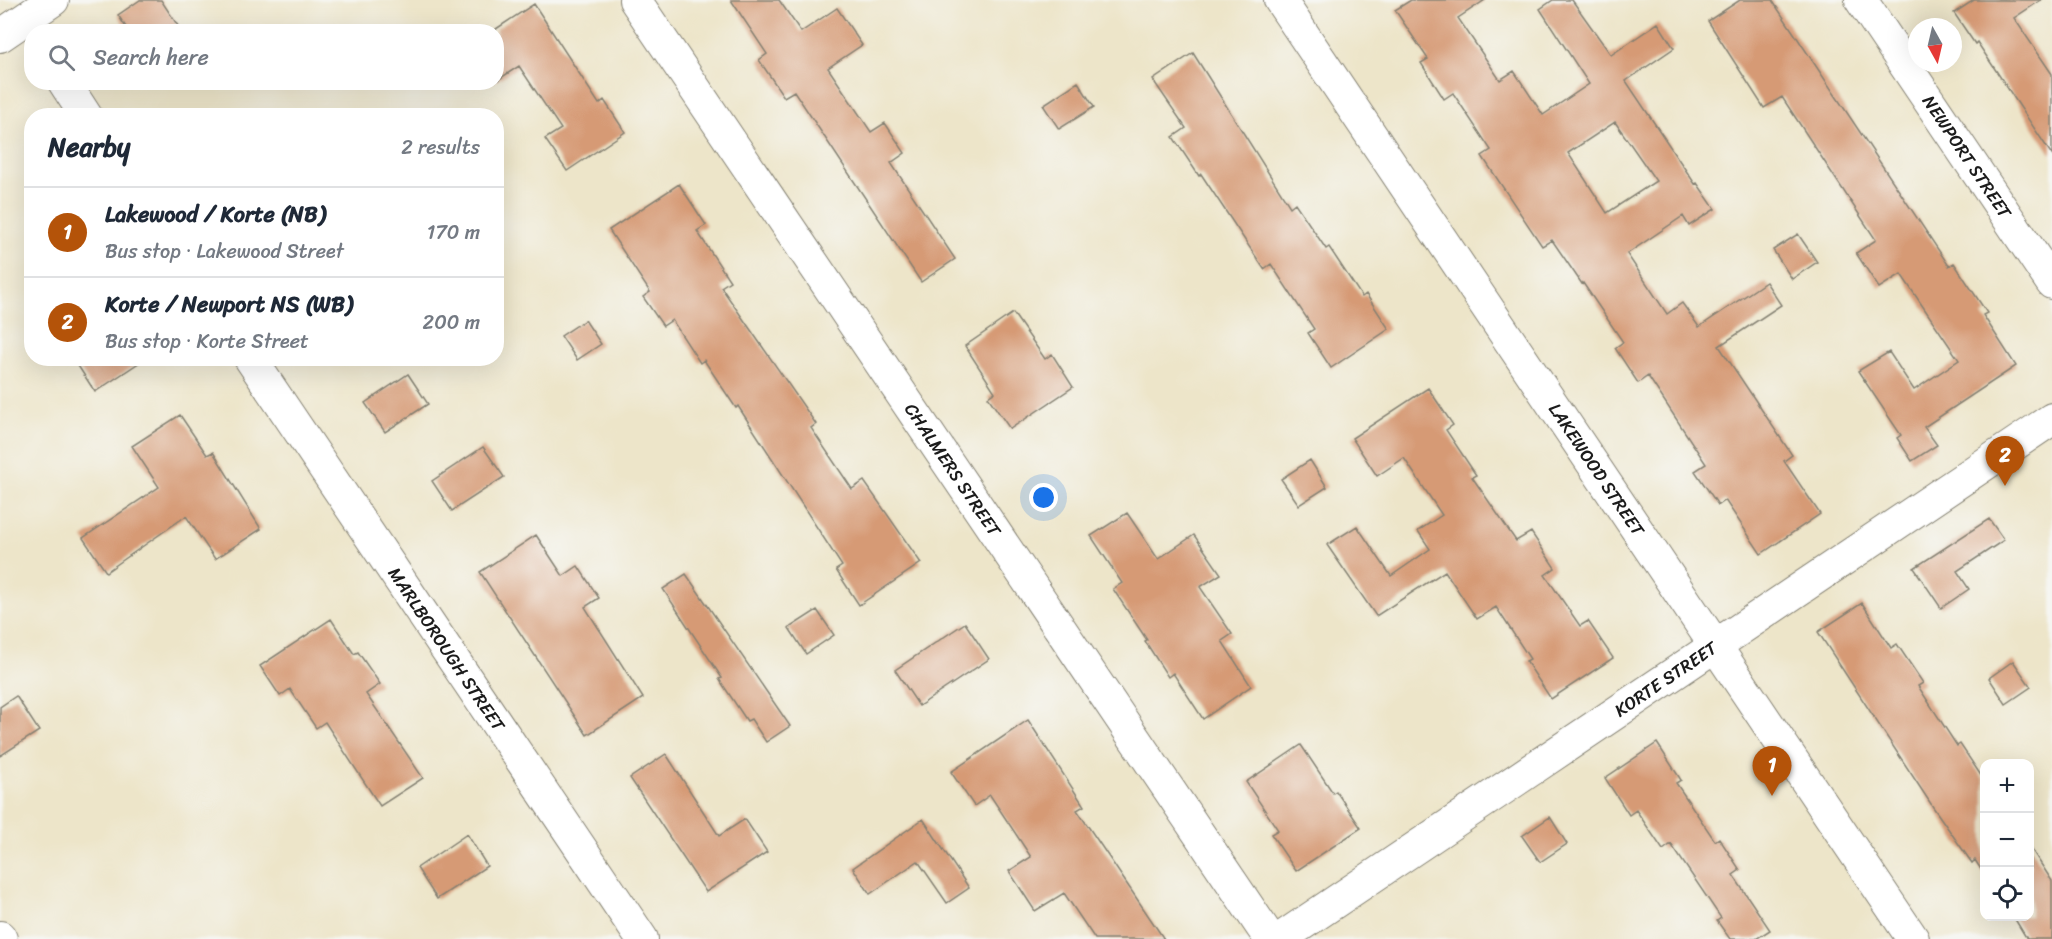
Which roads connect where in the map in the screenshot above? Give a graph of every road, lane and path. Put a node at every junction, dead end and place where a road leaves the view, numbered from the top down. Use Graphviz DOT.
graph roads {
  1 [pos="53,0"];
  2 [pos="635,0"];
  3 [pos="1280,0"];
  4 [pos="1862,0"];
  5 [pos="25,24"];
  6 [pos="69,90"];
  7 [pos="81,108"];
  8 [pos="2052,283"];
  9 [pos="255,366"];
  10 [pos="2052,419"];
  11 [pos="1715,645"];
  12 [pos="642,939"];
  13 [pos="1270,939"];
  14 [pos="1280,939"];
  15 [pos="1913,939"];
  1 -- 5 [label="street"];
  2 -- 13 [label="street, CHALMERS STREET"];
  3 -- 11 [label="street, LAKEWOOD STREET"];
  4 -- 8 [label="street, NEWPORT STREET"];
  6 -- 7 [label="street"];
  9 -- 12 [label="street, MARLBOROUGH STREET"];
  10 -- 11 [label="street, KORTE STREET"];
  11 -- 14 [label="street, KORTE STREET"];
  11 -- 15 [label="street, LAKEWOOD STREET"];
}
